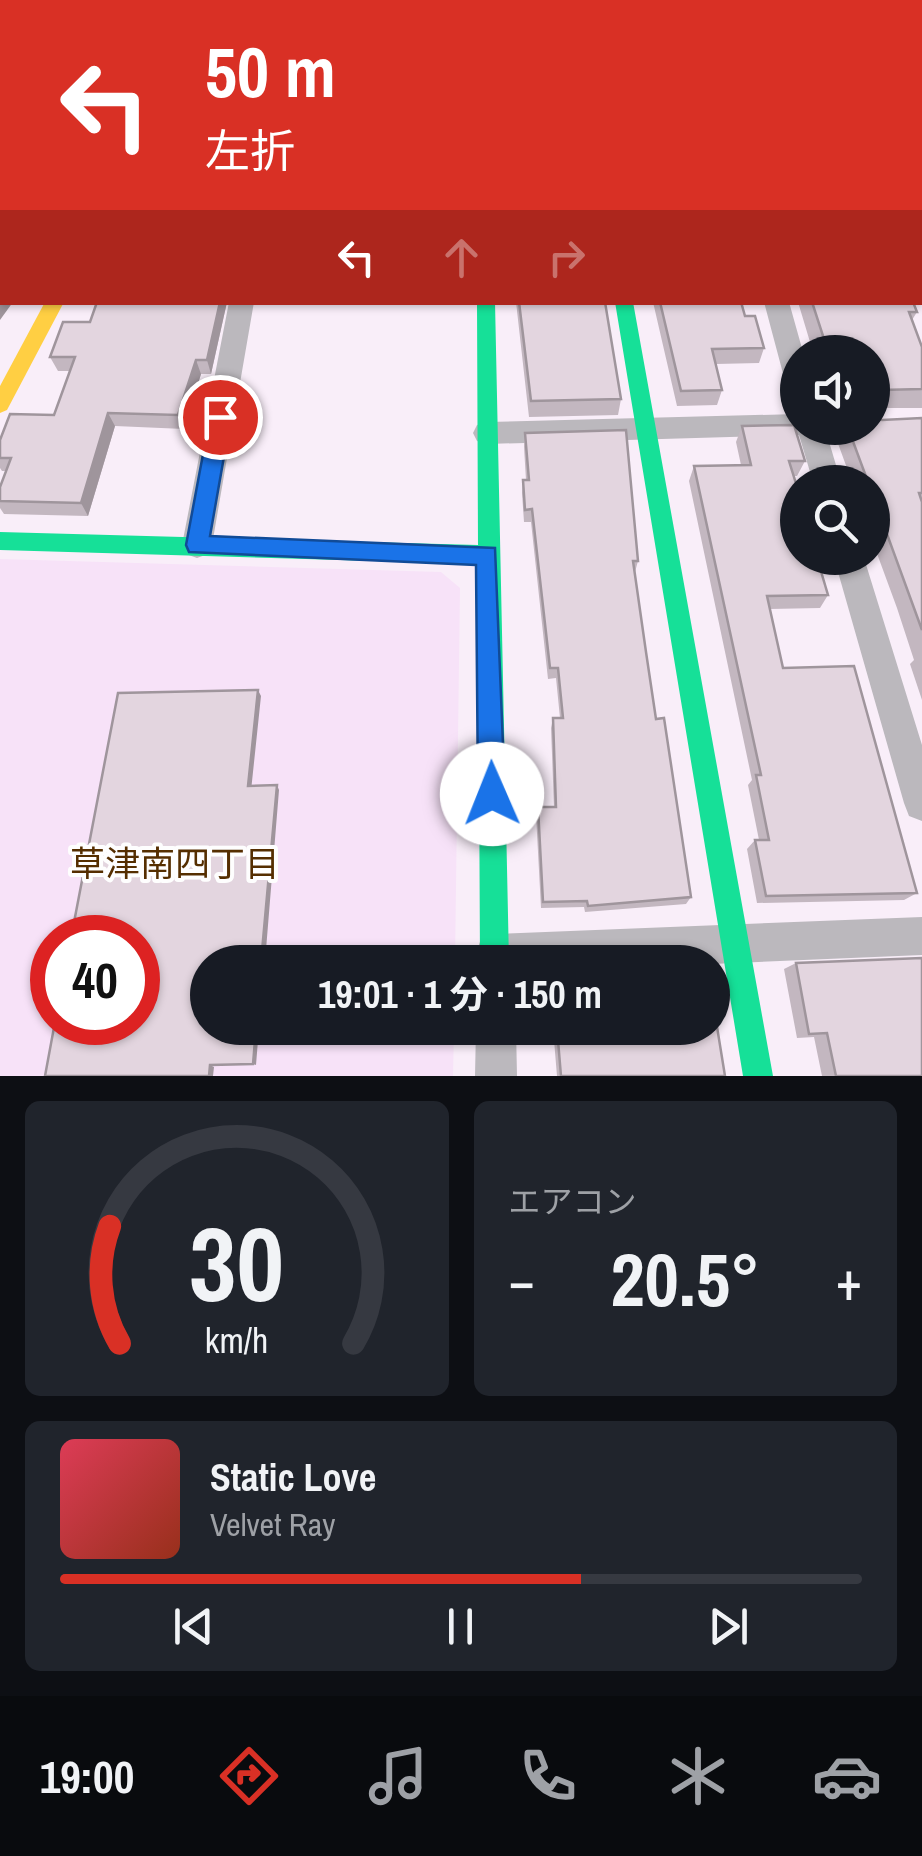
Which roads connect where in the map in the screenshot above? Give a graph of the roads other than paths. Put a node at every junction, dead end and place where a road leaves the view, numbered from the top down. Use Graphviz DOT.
graph roads {
  1 [pos="53,305"];
  2 [pos="241,305"];
  3 [pos="486,305"];
  4 [pos="624,305"];
  5 [pos="777,305"];
  6 [pos="785,335"];
  7 [pos="0,405"];
  8 [pos="780,425"];
  9 [pos="644,429"];
  10 [pos="487,433"];
  11 [pos="0,541"];
  12 [pos="197,545"];
  13 [pos="487,555"];
  14 [pos="854,575"];
  15 [pos="922,802"];
  16 [pos="922,936"];
  17 [pos="734,942"];
  18 [pos="495,945"];
  19 [pos="689,945"];
  20 [pos="496,1045"];
  21 [pos="496,1076"];
  22 [pos="758,1076"];
  1 -- 7 [label="main road"];
  2 -- 12 [label="street"];
  3 -- 10 [label="main road"];
  4 -- 9 [label="main road"];
  5 -- 6 [label="street"];
  8 -- 9 [label="street"];
  9 -- 10 [label="street"];
  9 -- 17 [label="main road"];
  10 -- 13 [label="main road"];
  11 -- 12 [label="main road"];
  12 -- 13 [label="main road"];
  13 -- 18 [label="main road"];
  14 -- 15 [label="street"];
  16 -- 17 [label="street"];
  17 -- 19 [label="street"];
  17 -- 22 [label="main road"];
  20 -- 21 [label="street"];
}
